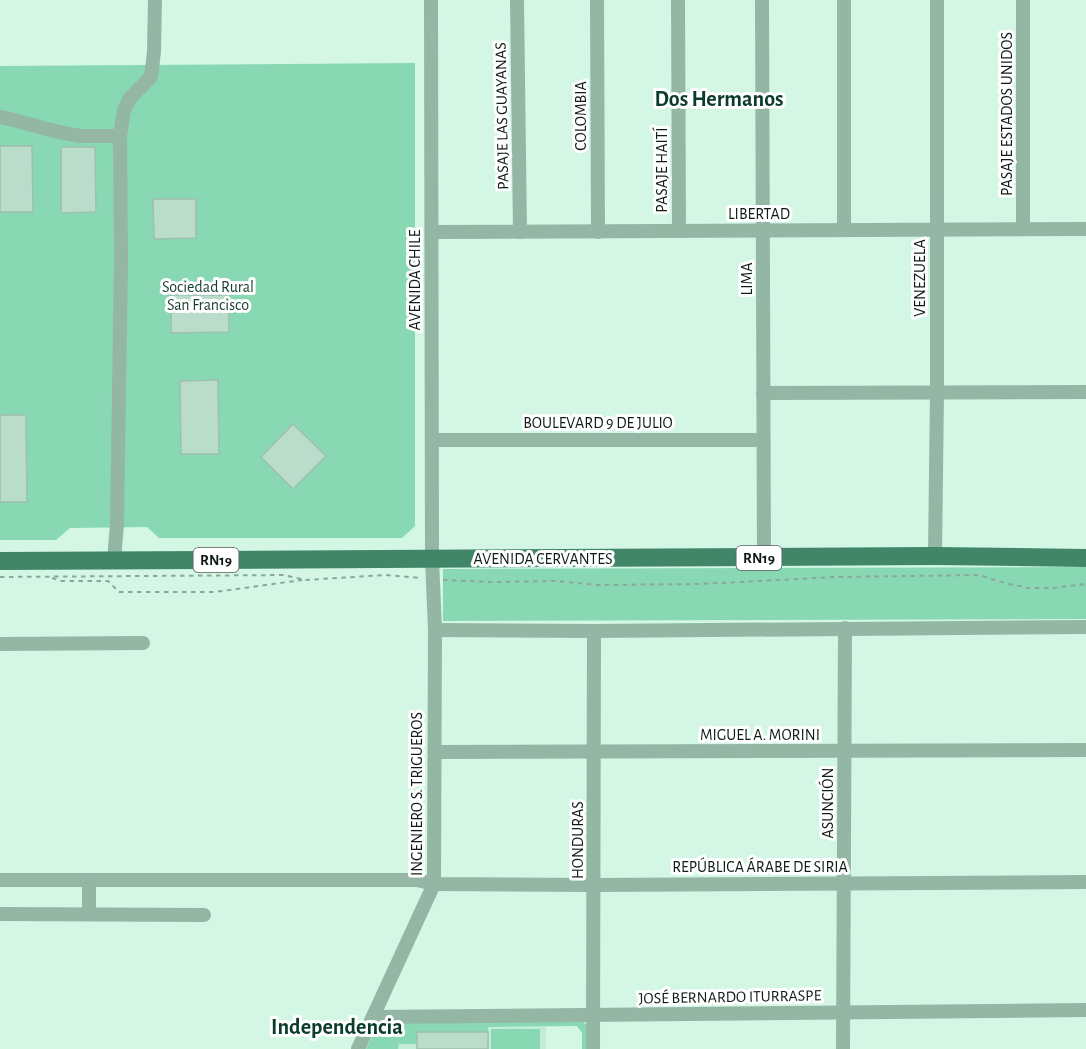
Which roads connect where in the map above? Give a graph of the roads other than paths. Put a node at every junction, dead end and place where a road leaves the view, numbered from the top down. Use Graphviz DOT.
graph roads {
  1 [pos="155,0"];
  2 [pos="431,0"];
  3 [pos="517,0"];
  4 [pos="597,0"];
  5 [pos="678,0"];
  6 [pos="762,0"];
  7 [pos="844,0"];
  8 [pos="937,0"];
  9 [pos="1023,0"];
  10 [pos="0,117"];
  11 [pos="120,136"];
  12 [pos="937,229"];
  13 [pos="1023,229"];
  14 [pos="1086,229"];
  15 [pos="844,230"];
  16 [pos="679,231"];
  17 [pos="763,231"];
  18 [pos="432,232"];
  19 [pos="520,232"];
  20 [pos="598,232"];
  21 [pos="937,392"];
  22 [pos="1086,392"];
  23 [pos="764,393"];
  24 [pos="432,440"];
  25 [pos="763,440"];
  26 [pos="935,556"];
  27 [pos="764,558"];
  28 [pos="1086,558"];
  29 [pos="432,559"];
  30 [pos="114,560"];
  31 [pos="0,561"];
  32 [pos="1086,627"];
  33 [pos="845,628"];
  34 [pos="435,630"];
  35 [pos="594,631"];
  36 [pos="143,643"];
  37 [pos="0,644"];
  38 [pos="1086,750"];
  39 [pos="844,751"];
  40 [pos="595,752"];
  41 [pos="435,753"];
  42 [pos="0,880"];
  43 [pos="89,880"];
  44 [pos="1086,882"];
  45 [pos="434,884"];
  46 [pos="845,884"];
  47 [pos="594,885"];
  48 [pos="0,914"];
  49 [pos="89,914"];
  50 [pos="204,915"];
  51 [pos="1086,1010"];
  52 [pos="843,1012"];
  53 [pos="594,1015"];
  54 [pos="373,1017"];
  55 [pos="358,1049"];
  56 [pos="594,1049"];
  57 [pos="843,1049"];
  1 -- 11 [label="street"];
  2 -- 18 [label="street, AVENIDA CHILE"];
  3 -- 19 [label="street, PASAJE LAS GUAYANAS"];
  4 -- 20 [label="street, COLOMBIA"];
  5 -- 16 [label="street, PASAJE HAITÍ"];
  6 -- 17 [label="street, LIMA"];
  7 -- 15 [label="street"];
  8 -- 12 [label="street, VENEZUELA"];
  9 -- 13 [label="street, PASAJE ESTADOS UNIDOS"];
  10 -- 11 [label="street"];
  11 -- 30 [label="street"];
  12 -- 13 [label="street, LIBERTAD"];
  12 -- 15 [label="street, LIBERTAD"];
  12 -- 21 [label="street, VENEZUELA"];
  13 -- 14 [label="street, LIBERTAD"];
  15 -- 17 [label="street, LIBERTAD"];
  16 -- 17 [label="street, LIBERTAD"];
  16 -- 20 [label="street, LIBERTAD"];
  17 -- 23 [label="street, LIMA"];
  18 -- 19 [label="street, LIBERTAD"];
  18 -- 24 [label="street, AVENIDA CHILE"];
  19 -- 20 [label="street, LIBERTAD"];
  21 -- 22 [label="street"];
  21 -- 23 [label="street"];
  21 -- 26 [label="street, VENEZUELA"];
  23 -- 25 [label="street, LIMA"];
  24 -- 25 [label="street, BOULEVARD 9 DE JULIO"];
  24 -- 29 [label="street, AVENIDA CHILE"];
  25 -- 27 [label="street, LIMA"];
  26 -- 27 [label="main road, AVENIDA CERVANTES / RN19"];
  26 -- 28 [label="main road, AVENIDA CERVANTES / RN19"];
  27 -- 29 [label="main road, AVENIDA CERVANTES / RN19"];
  29 -- 30 [label="main road, AVENIDA CERVANTES / RN19"];
  29 -- 34 [label="street, INGENIERO S. TRIGUEROS"];
  30 -- 31 [label="main road, AVENIDA CERVANTES / RN19"];
  32 -- 33 [label="street"];
  33 -- 35 [label="street"];
  33 -- 39 [label="street, ASUNCIÓN"];
  34 -- 35 [label="street"];
  34 -- 41 [label="street, INGENIERO S. TRIGUEROS"];
  35 -- 40 [label="street, HONDURAS"];
  36 -- 37 [label="street"];
  38 -- 39 [label="street, MIGUEL A. MORINI"];
  39 -- 40 [label="street, MIGUEL A. MORINI"];
  39 -- 46 [label="street, ASUNCIÓN"];
  40 -- 41 [label="street, MIGUEL A. MORINI"];
  40 -- 47 [label="street, HONDURAS"];
  41 -- 45 [label="street, INGENIERO S. TRIGUEROS"];
  42 -- 43 [label="street, REPÚBLICA ÁRABE DE SIRIA"];
  43 -- 45 [label="street, REPÚBLICA ÁRABE DE SIRIA"];
  43 -- 49 [label="street"];
  44 -- 46 [label="street, REPÚBLICA ÁRABE DE SIRIA"];
  45 -- 47 [label="street, REPÚBLICA ÁRABE DE SIRIA"];
  45 -- 54 [label="street, INGENIERO S. TRIGUEROS"];
  46 -- 47 [label="street, REPÚBLICA ÁRABE DE SIRIA"];
  46 -- 52 [label="street, ASUNCIÓN"];
  47 -- 53 [label="street, HONDURAS"];
  48 -- 49 [label="street"];
  49 -- 50 [label="street"];
  51 -- 52 [label="street, JOSÉ BERNARDO ITURRASPE"];
  52 -- 53 [label="street, JOSÉ BERNARDO ITURRASPE"];
  52 -- 57 [label="street, ASUNCIÓN"];
  53 -- 54 [label="street, JOSÉ BERNARDO ITURRASPE"];
  53 -- 56 [label="street, HONDURAS"];
  54 -- 55 [label="street, INGENIERO S. TRIGUEROS"];
}
